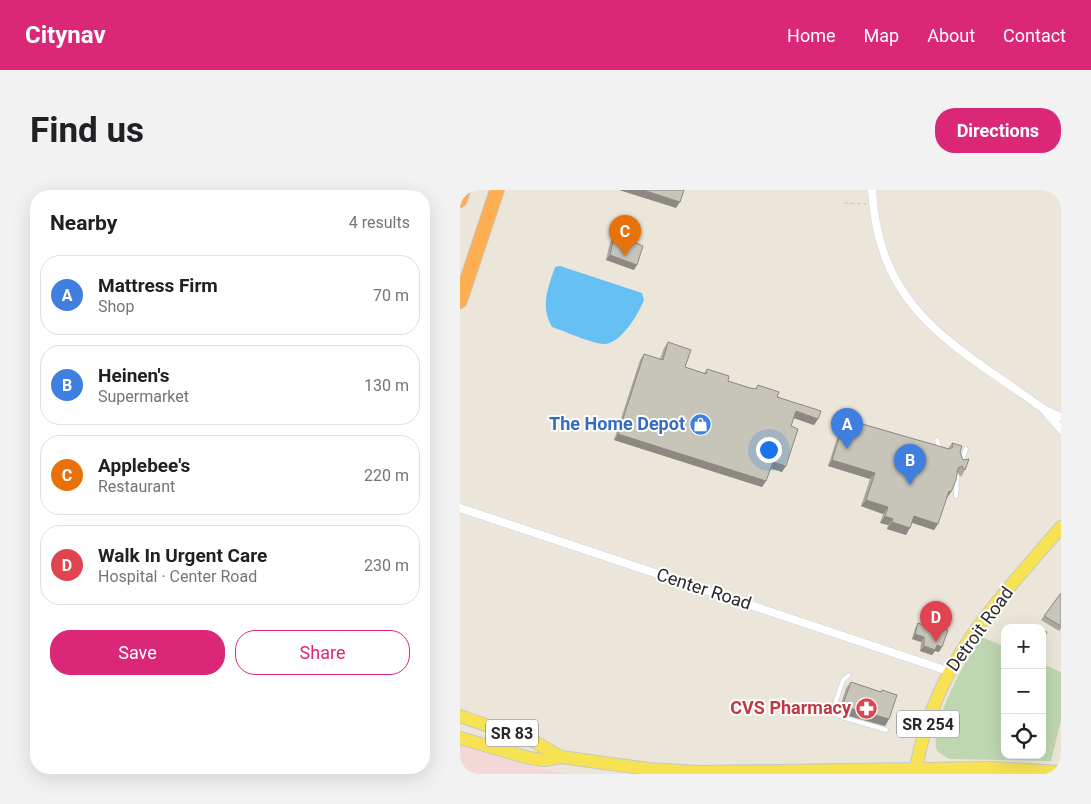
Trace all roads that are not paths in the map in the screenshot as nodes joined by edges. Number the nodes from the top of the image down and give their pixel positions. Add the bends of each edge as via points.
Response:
1 (463, 190) edge
2 (497, 190) edge
3 (872, 190) edge
4 (460, 200) edge
5 (460, 301) edge
6 (1045, 410) junction
7 (1061, 417) edge
8 (1061, 429) edge
9 (937, 440) dead end
10 (966, 450) dead end
11 (945, 452) edge
12 (957, 456) edge
13 (963, 458) junction
14 (961, 464) edge
15 (957, 476) edge
16 (956, 496) dead end
17 (460, 508) edge
18 (1061, 527) edge
19 (948, 671) junction
20 (849, 675) dead end
21 (460, 716) edge
22 (840, 716) dead end
23 (845, 718) dead end
24 (886, 730) dead end
25 (460, 738) edge
26 (561, 757) junction
27 (916, 771) edge
28 (1061, 772) edge

1 - 4 highway
2 - 5 highway
3 - 6 street via 883,254 914,309 943,336
6 - 7 street
6 - 8 street
9 - 11 lane via 939,448
10 - 13 lane
12 - 13 lane
13 - 14 lane
15 - 16 lane
17 - 19 street, Center Road
18 - 19 main road, Detroit Road / SR 254 via 981,622
19 - 27 main road, Detroit Road / SR 254 via 928,724
20 - 22 lane via 843,680 833,710
21 - 26 main road, SR 83 via 535,742
23 - 24 lane
25 - 26 main road, SR 83 via 529,758
26 - 27 main road, SR 83 via 648,770
27 - 28 main road, SR 83 via 993,768

